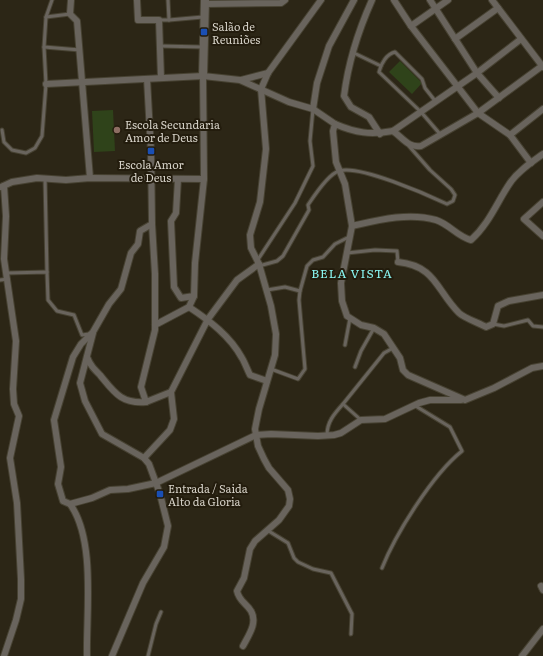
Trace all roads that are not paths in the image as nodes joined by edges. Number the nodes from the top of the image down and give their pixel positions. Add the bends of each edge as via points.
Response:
1 (52, 0) edge
2 (71, 0) edge
3 (137, 0) edge
4 (168, 0) edge
5 (285, 0) edge
6 (321, 0) edge
7 (354, 0) edge
8 (372, 0) edge
9 (394, 0) edge
10 (430, 0) edge
11 (448, 0) edge
12 (492, 0) edge
13 (205, 2) edge
14 (498, 8) junction
15 (435, 10) junction
16 (70, 14) junction
17 (46, 17) junction
18 (204, 17) junction
19 (159, 20) junction
20 (169, 20) junction
21 (411, 26) junction
22 (521, 38) junction
23 (456, 39) junction
24 (160, 46) junction
25 (204, 46) junction
26 (44, 47) junction
27 (80, 50) junction
28 (353, 52) junction
29 (381, 66) junction
30 (542, 67) edge
31 (268, 73) junction
32 (478, 73) junction
33 (203, 76) junction
34 (161, 78) junction
35 (147, 79) junction
36 (240, 80) junction
37 (82, 82) junction
38 (46, 84) junction
39 (457, 87) junction
40 (261, 89) junction
41 (499, 98) junction
42 (436, 102) junction
43 (313, 109) junction
44 (543, 109) edge
45 (422, 112) junction
46 (478, 113) junction
47 (334, 124) junction
48 (2, 130) dead end
49 (393, 131) junction
50 (380, 134) junction
51 (440, 134) junction
52 (510, 135) junction
53 (408, 145) junction
54 (543, 154) edge
55 (531, 163) junction
56 (339, 170) junction
57 (45, 178) junction
58 (90, 178) junction
59 (151, 178) junction
60 (178, 179) junction
61 (204, 179) junction
62 (2, 186) edge
63 (543, 202) edge
64 (152, 224) junction
65 (352, 226) junction
66 (543, 236) edge
67 (349, 237) junction
68 (152, 242) junction
69 (138, 244) junction
70 (2, 250) edge
71 (346, 253) junction
72 (398, 262) joint
73 (259, 264) junction
74 (47, 272) junction
75 (7, 276) junction
76 (0, 280) edge
77 (266, 290) junction
78 (300, 291) junction
79 (543, 295) edge
80 (194, 296) junction
81 (189, 307) junction
82 (350, 318) junction
83 (208, 319) junction
84 (493, 324) junction
85 (155, 325) junction
86 (543, 327) edge
87 (374, 328) junction
88 (93, 332) junction
89 (345, 345) dead end
90 (394, 348) junction
91 (87, 357) junction
92 (543, 366) edge
93 (355, 367) dead end
94 (270, 369) junction
95 (266, 381) junction
96 (171, 392) junction
97 (465, 400) junction
98 (146, 402) junction
99 (344, 404) junction
100 (414, 405) junction
101 (361, 420) junction
102 (327, 435) junction
103 (256, 436) junction
104 (144, 458) junction
105 (156, 483) junction
106 (70, 504) junction
107 (267, 530) junction
108 (382, 568) dead end
109 (161, 612) dead end
110 (543, 629) edge
111 (351, 634) dead end
112 (243, 646) dead end
113 (4, 656) edge
114 (87, 656) edge
115 (112, 656) edge
116 (148, 656) edge
117 (522, 656) edge

1 - 17 lane
2 - 16 street
3 - 19 street via 138,20
4 - 20 lane
5 - 13 street via 281,3
6 - 31 street
7 - 43 street via 329,46 317,83
8 - 28 street
9 - 21 street
10 - 15 street
11 - 15 street
12 - 14 street
13 - 18 street
14 - 22 street
14 - 23 street
15 - 21 street
15 - 23 street
16 - 17 lane
16 - 27 street via 77,21
17 - 26 lane
18 - 20 lane
18 - 25 street
19 - 20 lane
19 - 24 street
21 - 39 street
22 - 30 street
22 - 32 street
23 - 32 street
24 - 25 lane
24 - 34 street
25 - 33 street
26 - 27 lane
26 - 38 lane
27 - 37 street
28 - 29 lane
28 - 50 street via 346,75 344,96 351,107 369,118
29 - 42 lane via 390,53 395,52 422,79 425,88
29 - 45 lane via 379,72
30 - 41 street
31 - 36 street
31 - 40 street
32 - 39 street
32 - 41 street
33 - 34 street
33 - 36 street
33 - 61 street
34 - 35 street
35 - 37 street
35 - 59 street
36 - 40 street
37 - 38 street
37 - 58 street
38 - 48 lane via 42,136 35,148 26,153 12,150 4,142
39 - 42 street
39 - 46 street
40 - 43 street via 288,102
40 - 73 street via 266,149 260,202 250,235 251,248
41 - 46 street
42 - 45 street
43 - 47 street
43 - 73 lane via 310,141 313,166
44 - 52 street
45 - 49 street
45 - 51 lane
46 - 51 street
46 - 52 street
47 - 50 street via 353,132
47 - 56 street via 333,145
49 - 50 street
49 - 53 street
51 - 53 street via 421,146
52 - 55 street
53 - 56 lane via 430,170 451,188 455,195 453,201 447,204 396,182
54 - 55 street
55 - 65 street via 510,182 480,232 471,240 436,220 385,219
56 - 65 street via 346,184
56 - 73 lane via 308,205 308,210 283,256 277,261
57 - 58 street
57 - 62 street via 12,182
57 - 74 lane
58 - 59 street
59 - 60 street
59 - 64 street
60 - 61 street
60 - 80 street via 176,213 171,221 174,287 182,298
61 - 80 street
62 - 70 street via 6,216
63 - 66 street via 524,219
64 - 68 street
64 - 69 street via 140,231
65 - 67 street
67 - 71 street
67 - 78 lane via 335,244 323,256 307,266
68 - 69 street
68 - 85 street
69 - 88 street via 131,253 121,289
70 - 75 street
71 - 72 lane via 397,250
71 - 82 street via 341,292 347,316
72 - 84 street via 422,268 439,285 446,299 460,315 486,327
73 - 77 street
73 - 83 street via 237,280
74 - 75 lane
74 - 88 lane via 48,300 57,311 74,315 82,335
75 - 76 lane
75 - 113 street via 16,342 12,389 19,416 10,458 17,503 21,579 16,620
77 - 78 lane via 285,287
77 - 94 street via 276,334 275,355
78 - 94 lane via 305,369 298,379
79 - 84 street via 509,301 498,306
80 - 81 street
81 - 83 street
81 - 85 street
82 - 87 street via 361,325
82 - 89 lane
83 - 95 street via 234,346 243,358 250,375
83 - 96 street
84 - 86 lane via 504,326 528,320 533,326
85 - 98 street via 141,387
87 - 90 street via 384,334
87 - 93 lane
88 - 91 street
88 - 106 street via 80,344 73,357 54,420 61,467 58,490 63,501
90 - 97 street via 403,370 408,375
90 - 99 lane via 384,353
91 - 98 street via 90,366 120,398 134,403
91 - 104 street via 80,383 97,426 102,434
92 - 97 street via 532,368
94 - 95 street
95 - 103 street via 255,429
96 - 98 street
96 - 104 street via 174,419 170,430
97 - 100 street via 430,400
99 - 101 lane
99 - 102 lane via 327,426
100 - 101 street via 385,419
100 - 108 lane via 450,427 462,451 434,478 390,550
101 - 102 street via 341,433
102 - 103 street
103 - 105 street
103 - 107 street via 264,459 288,490 290,499 289,506 279,520
104 - 105 street
105 - 106 street via 110,490
105 - 115 street via 168,526 166,540 143,583
106 - 114 street via 77,514 83,534 88,571
107 - 111 lane via 288,543 298,562 331,573 352,614
107 - 112 street via 250,549 244,578 237,591 238,599 251,611 254,624
109 - 116 lane
110 - 117 street

